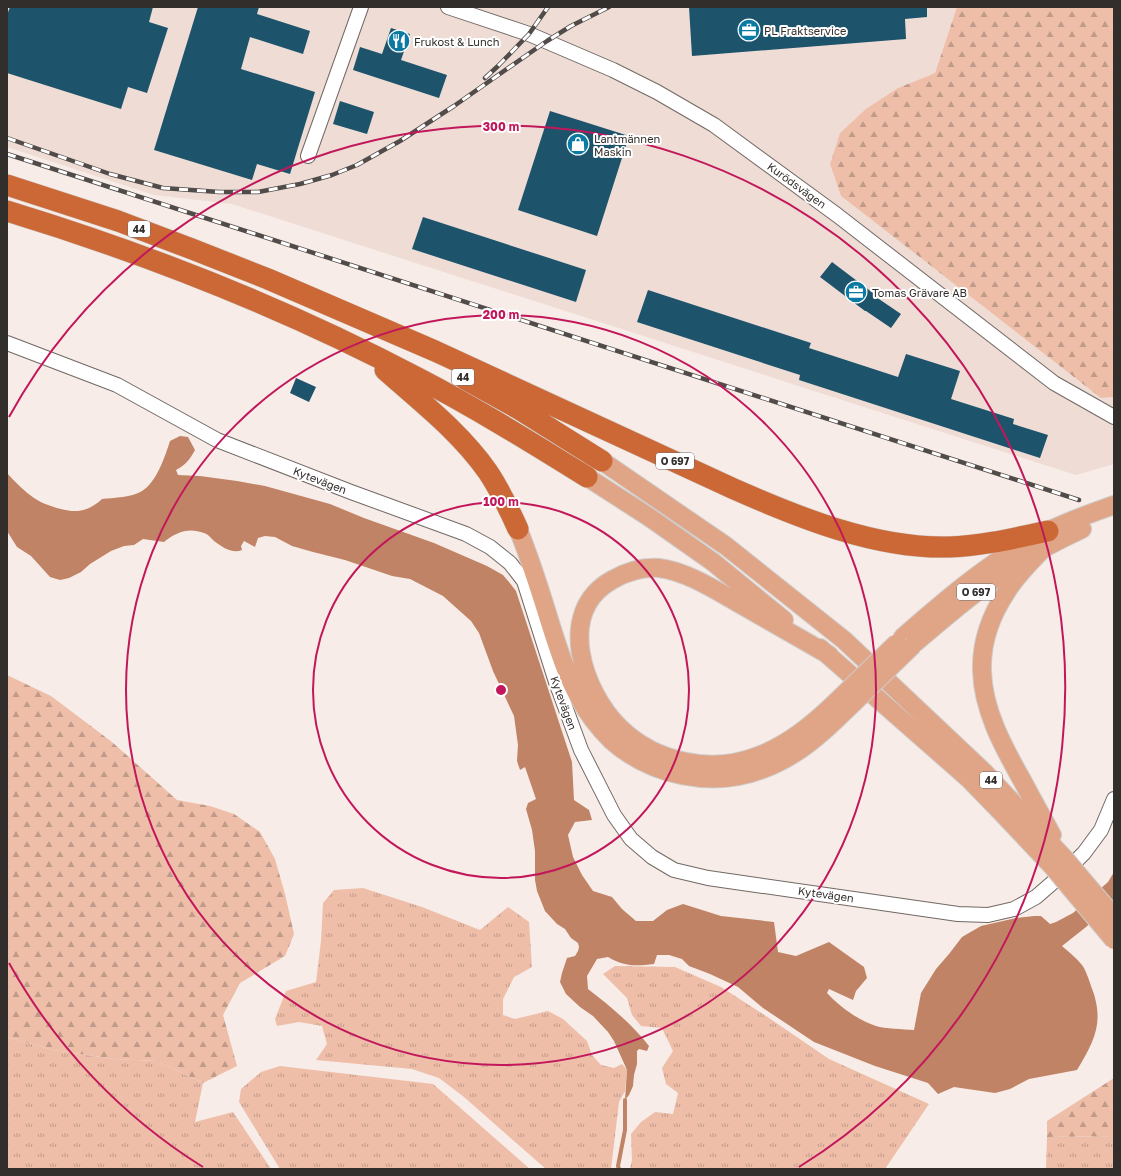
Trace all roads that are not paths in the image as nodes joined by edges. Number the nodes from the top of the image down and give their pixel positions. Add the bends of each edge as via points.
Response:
1 (361, 7) edge
2 (448, 7) edge
3 (308, 156) dead end
4 (7, 185) edge
5 (7, 211) edge
6 (319, 302) junction
7 (7, 344) edge
8 (362, 349) junction
9 (1114, 417) edge
10 (602, 460) joint
11 (587, 477) joint
12 (1114, 505) edge
13 (1114, 515) edge
14 (518, 529) joint
15 (1046, 539) junction
16 (829, 655) junction
17 (841, 706) junction
18 (1114, 799) edge
19 (1059, 863) junction
20 (1114, 917) edge
21 (1114, 940) edge

1 - 3 street
2 - 9 street, Kurödsvägen via 529,34 606,67 657,92 714,125 837,215 1054,383
4 - 6 highway, 44 via 192,249
5 - 8 highway, 44 via 109,244 237,292
6 - 10 highway, 44 via 519,408
6 - 15 highway, O 697 via 434,351 778,508 822,524 862,536 925,546 971,545 1016,538
7 - 18 street, Kytevägen via 116,385 217,440 466,534 490,547 510,563 524,581 581,750 614,816 631,840 674,870 708,878 958,914 988,914 1014,909 1036,897 1066,870 1084,853 1102,830
8 - 11 highway, 44 via 501,424
8 - 14 highway, O 697 via 473,452 498,488
10 - 19 main road, 44 via 726,546 844,640 984,772
11 - 16 main road, 44 via 712,562
12 - 15 main road, O 697 via 1082,516
13 - 15 main road, O 697
14 - 17 main road, O 697 via 564,665 580,699 611,740 639,760 671,773 689,777 726,778 763,770 781,762 815,739
15 - 17 main road, O 697, bridge via 950,613 908,641
15 - 19 main road via 1007,590 990,622 985,637 982,671 988,708
16 - 17 main road via 706,585 660,568 641,569 623,574 607,583 593,595 580,624 579,640 584,670 590,686 609,716 637,741 668,757 707,765 742,761 776,748 795,737 823,714
16 - 19 main road, 44
19 - 20 main road, 44, bridge
19 - 21 main road, 44, bridge

